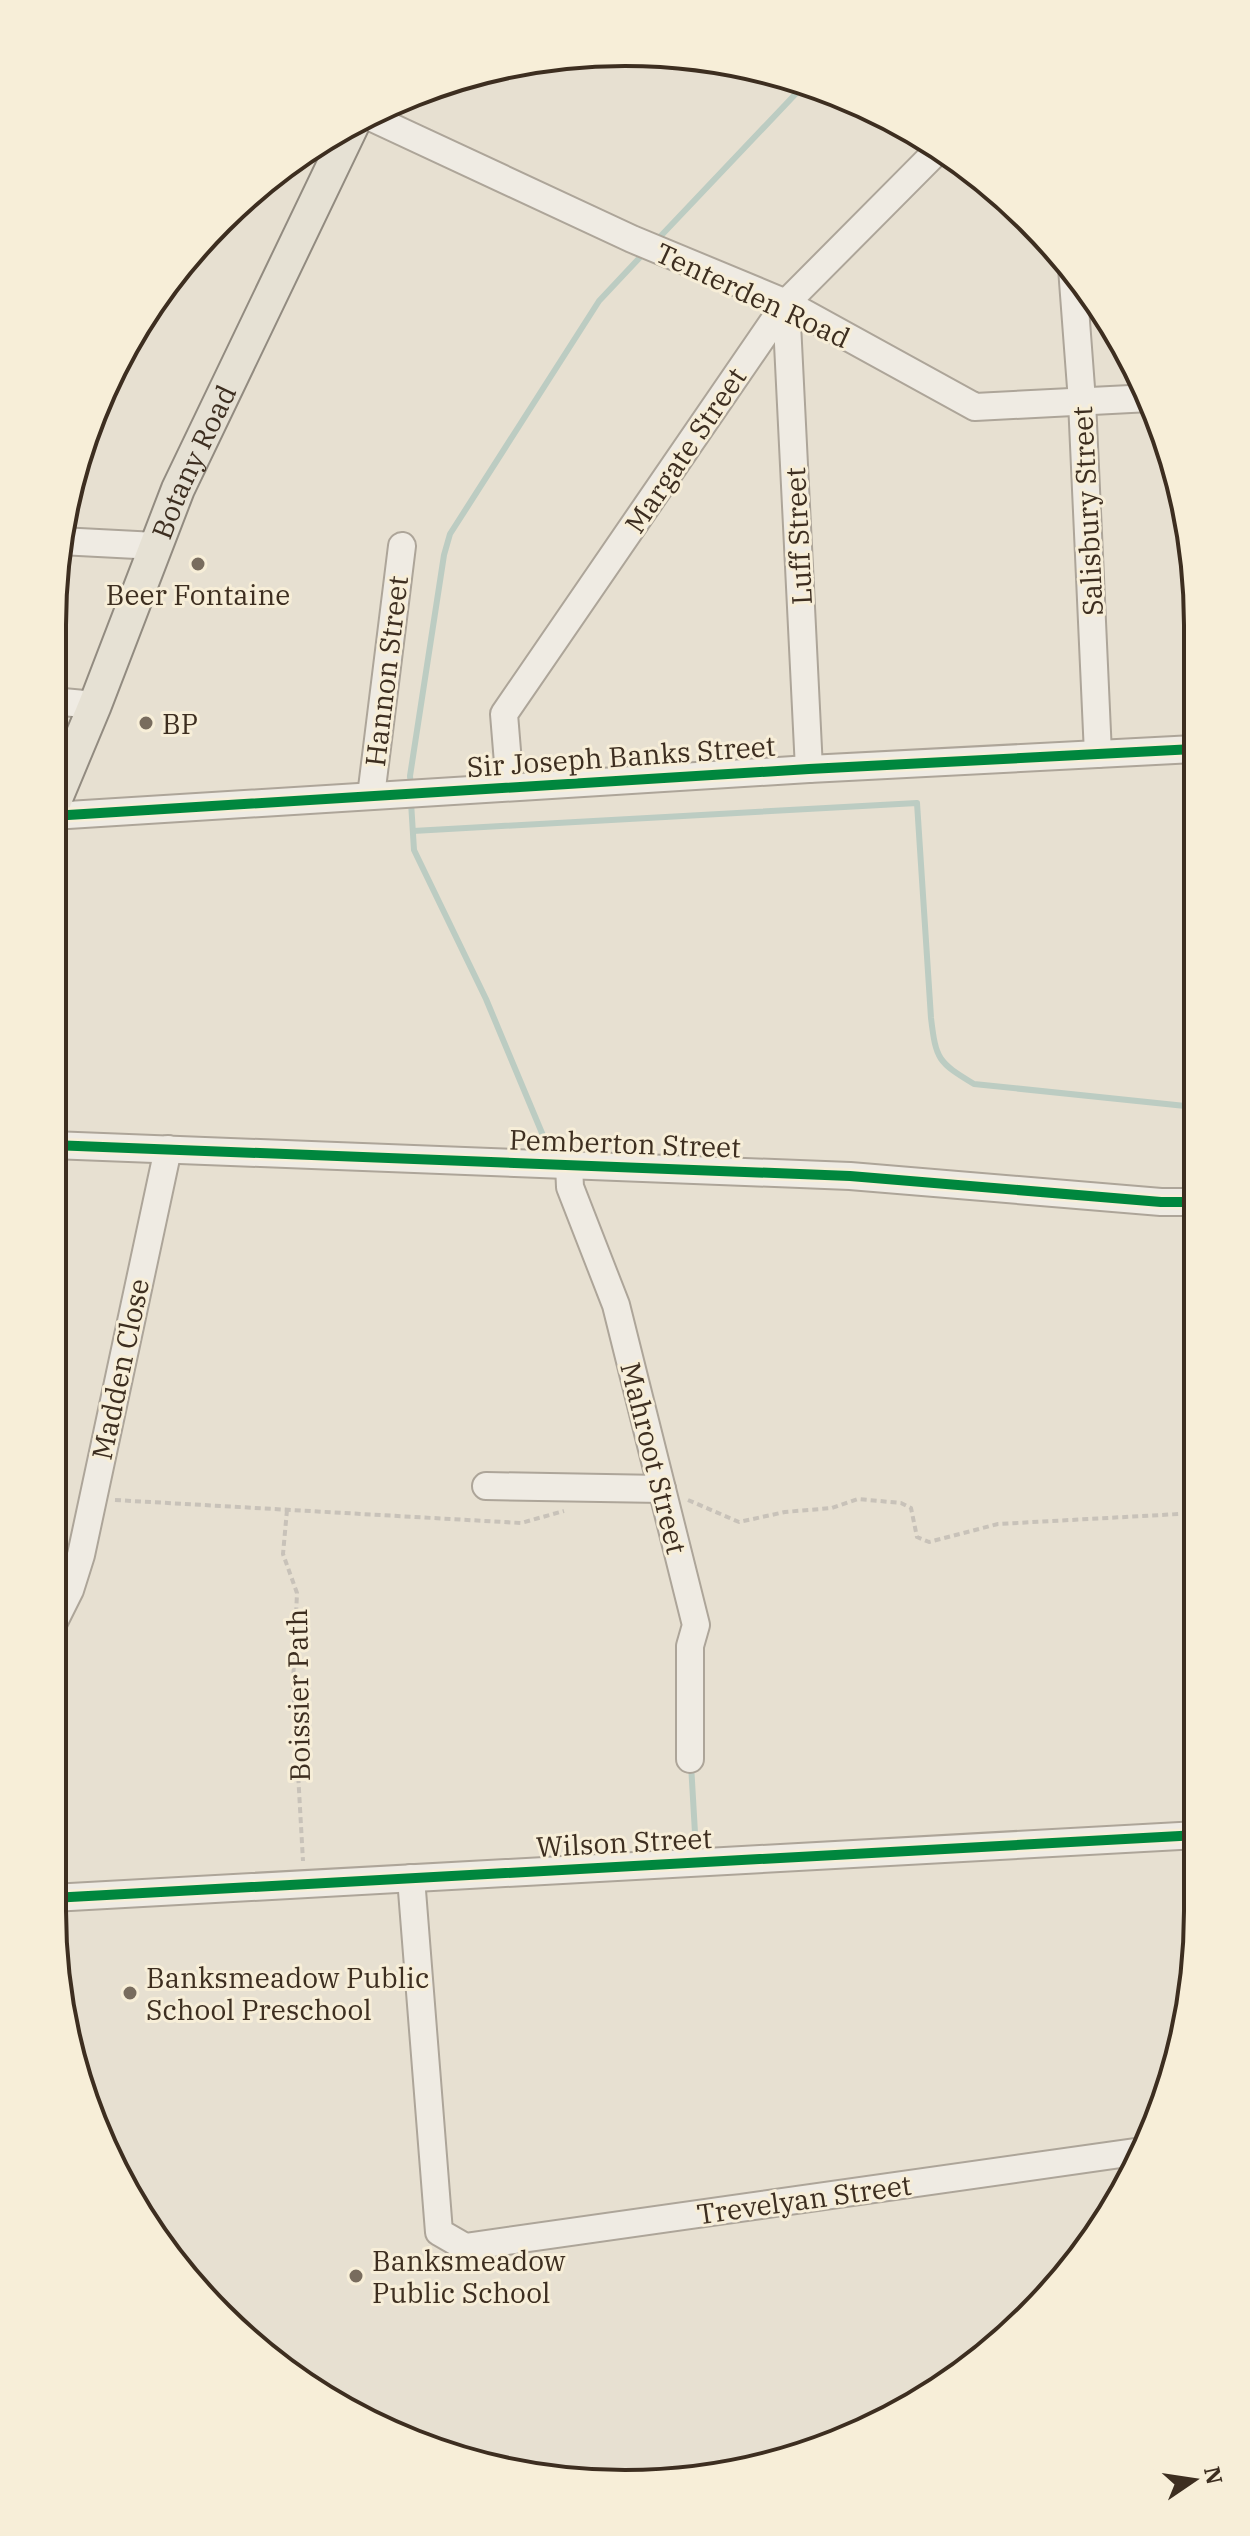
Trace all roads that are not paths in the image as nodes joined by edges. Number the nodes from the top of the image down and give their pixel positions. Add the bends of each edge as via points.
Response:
1 (382, 122) edge
2 (344, 142) edge
3 (931, 157) edge
4 (1074, 293) edge
5 (786, 303) junction
6 (1135, 399) edge
7 (1082, 401) junction
8 (73, 542) edge
9 (156, 546) junction
10 (402, 546) dead end
11 (66, 702) edge
12 (95, 705) junction
13 (1184, 750) edge
14 (1098, 754) junction
15 (809, 769) junction
16 (66, 774) edge
17 (510, 787) junction
18 (371, 796) junction
19 (66, 815) edge
20 (66, 1145) edge
21 (168, 1149) junction
22 (569, 1165) junction
23 (1184, 1202) edge
24 (486, 1486) dead end
25 (662, 1489) junction
26 (66, 1598) edge
27 (690, 1759) dead end
28 (1184, 1836) edge
29 (411, 1878) junction
30 (66, 1901) edge
31 (1128, 2153) edge

1 - 5 street, Tenterden Road via 632,239
2 - 9 main road, Botany Road via 204,432
3 - 5 street, Margate Street
4 - 7 street, Salisbury Street
5 - 7 street, Tenterden Road via 975,407
5 - 15 street, Luff Street
5 - 17 street, Margate Street via 504,714
6 - 7 street, Tenterden Road
7 - 14 street, Salisbury Street
8 - 9 street
9 - 12 main road, Botany Road
10 - 18 street, Hannon Street
11 - 12 street
12 - 16 main road, Botany Road
13 - 14 street, Sir Joseph Banks Street
14 - 15 street, Sir Joseph Banks Street
15 - 17 street, Sir Joseph Banks Street
17 - 18 street, Sir Joseph Banks Street
18 - 19 street, Sir Joseph Banks Street
20 - 21 street, Pemberton Street
21 - 22 street, Pemberton Street
21 - 26 street, Madden Close via 81,1555
22 - 23 street, Pemberton Street via 850,1176
22 - 25 street, Mahroot Street via 570,1187 616,1305
24 - 25 street
25 - 27 street, Mahroot Street via 696,1625 690,1646
28 - 29 street, Wilson Street
29 - 30 street, Wilson Street
29 - 31 street, Trevelyan Street via 439,2232 465,2247

